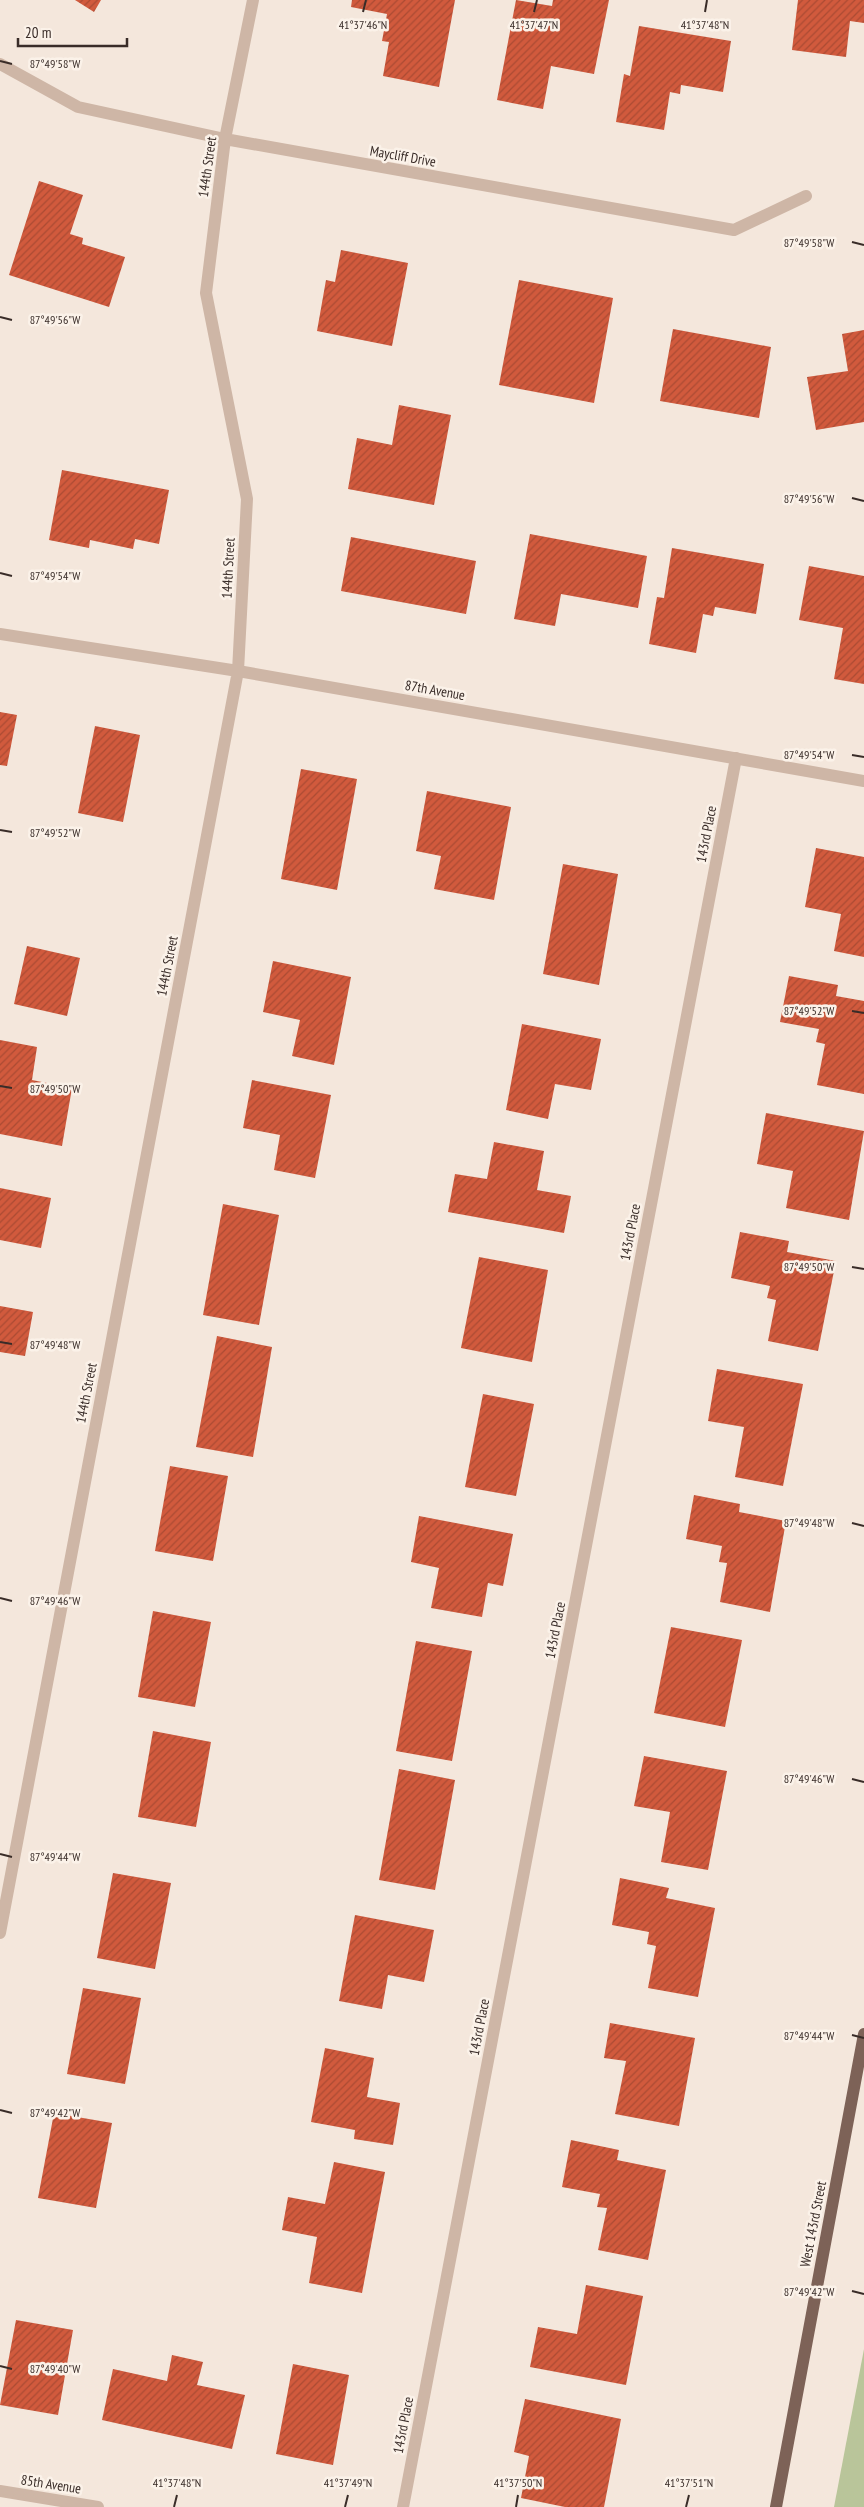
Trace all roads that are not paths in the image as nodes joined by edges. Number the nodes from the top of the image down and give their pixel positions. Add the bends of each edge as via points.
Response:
1 (253, 0) edge
2 (0, 64) edge
3 (225, 140) junction
4 (806, 196) dead end
5 (0, 634) edge
6 (238, 671) junction
7 (736, 758) junction
8 (864, 781) edge
9 (0, 1933) edge
10 (864, 2034) edge
11 (0, 2491) edge
12 (98, 2507) edge
13 (402, 2507) edge
14 (776, 2507) edge

1 - 3 street, 144th Street
2 - 3 street, Maycliff Drive via 78,107
3 - 4 street, Maycliff Drive via 734,230
3 - 6 street, 144th Street via 206,293 247,499
5 - 6 street, 87th Avenue
6 - 7 street, 87th Avenue
6 - 9 street, 144th Street
7 - 8 street, 87th Avenue
7 - 13 street, 143rd Place
10 - 14 main road, West 143rd Street
11 - 12 street, 85th Avenue

